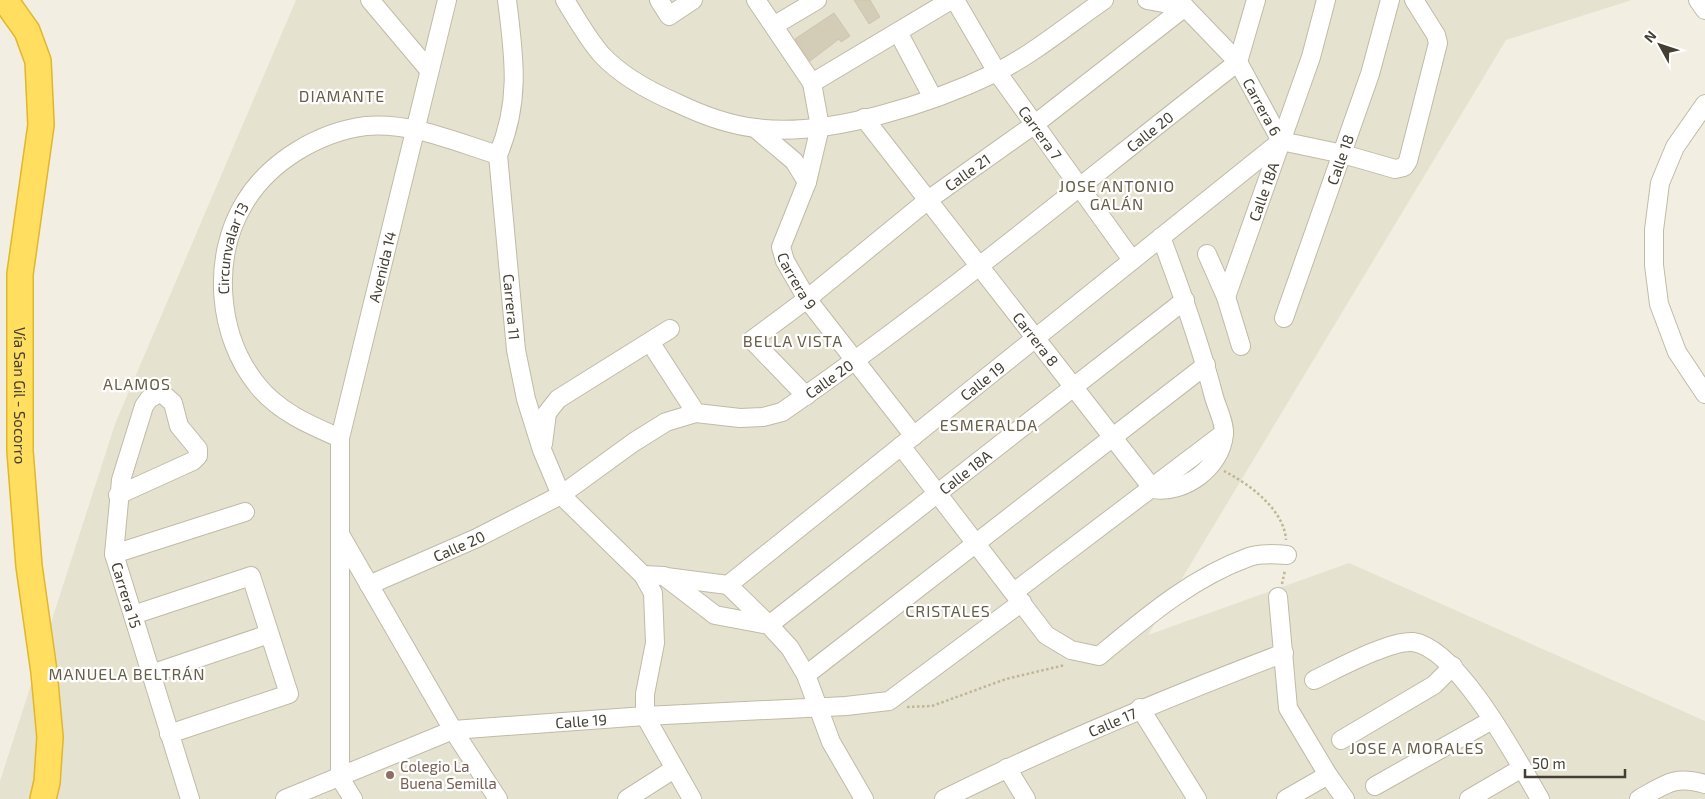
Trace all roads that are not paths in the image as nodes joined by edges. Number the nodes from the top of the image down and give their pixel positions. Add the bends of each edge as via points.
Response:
1 (5, 0) edge
2 (370, 0) edge
3 (447, 0) edge
4 (508, 0) edge
5 (566, 0) edge
6 (659, 0) edge
7 (694, 0) edge
8 (756, 0) edge
9 (816, 0) edge
10 (951, 0) edge
11 (956, 0) edge
12 (1104, 0) edge
13 (1147, 0) edge
14 (1256, 0) edge
15 (1326, 0) edge
16 (1390, 0) edge
17 (1414, 0) edge
18 (1698, 0) edge
19 (1186, 7) junction
20 (1705, 10) edge
21 (775, 26) junction
22 (898, 32) junction
23 (1238, 62) junction
24 (429, 70) junction
25 (997, 72) junction
26 (812, 83) junction
27 (934, 98) junction
28 (1705, 104) edge
29 (864, 118) junction
30 (1035, 124) junction
31 (820, 127) junction
32 (755, 128) junction
33 (415, 129) junction
34 (1281, 141) junction
35 (1343, 154) junction
36 (498, 155) junction
37 (807, 182) junction
38 (1079, 186) junction
39 (928, 200) junction
40 (1161, 237) junction
41 (1207, 254) dead end
42 (1132, 260) junction
43 (980, 267) junction
44 (1226, 297) junction
45 (807, 299) junction
46 (1185, 300) junction
47 (1284, 318) dead end
48 (670, 329) dead end
49 (1036, 338) junction
50 (650, 342) junction
51 (1241, 346) dead end
52 (854, 360) junction
53 (1206, 365) junction
54 (1074, 387) junction
55 (1704, 391) edge
56 (806, 396) junction
57 (696, 413) junction
58 (1224, 433) junction
59 (1113, 437) junction
60 (340, 438) junction
61 (907, 441) junction
62 (542, 450) junction
63 (1153, 488) junction
64 (937, 494) junction
65 (118, 495) junction
66 (561, 495) junction
67 (245, 512) dead end
68 (340, 535) junction
69 (976, 543) junction
70 (114, 554) junction
71 (1287, 555) road end
72 (643, 575) junction
73 (664, 576) junction
74 (369, 585) junction
75 (728, 585) junction
76 (1278, 596) road end
77 (1018, 597) junction
78 (133, 614) junction
79 (769, 625) junction
80 (269, 634) junction
81 (1284, 653) junction
82 (1453, 666) junction
83 (152, 674) junction
84 (806, 675) junction
85 (1314, 680) dead end
86 (819, 707) junction
87 (1140, 708) junction
88 (645, 716) junction
89 (1492, 720) junction
90 (453, 730) junction
91 (169, 734) junction
92 (1341, 740) dead end
93 (1007, 768) junction
94 (1522, 768) junction
95 (674, 769) junction
96 (1328, 775) junction
97 (340, 778) junction
98 (1705, 784) edge
99 (1375, 786) dead end
100 (43, 799) edge
101 (190, 799) edge
102 (285, 799) edge
103 (352, 799) edge
104 (498, 799) edge
105 (627, 799) edge
106 (692, 799) edge
107 (864, 799) edge
108 (944, 799) edge
109 (1026, 799) edge
110 (1197, 799) edge
111 (1286, 799) edge
112 (1345, 799) edge
113 (1469, 799) edge
114 (1540, 799) edge
115 (1639, 799) edge

1 - 100 highway, Vía San Gil - Socorro via 27,30 38,61 41,125 20,274 20,451 29,566 50,737
2 - 24 street
3 - 24 street, Avenida 14
4 - 36 street, Carrera 11 via 514,99 508,131
5 - 32 street via 600,53 636,82 708,117
6 - 7 street via 669,16
8 - 21 street
9 - 21 street
10 - 22 street
11 - 25 street, Carrera 7
12 - 25 street
13 - 19 street
14 - 23 street
15 - 34 street, Calle 18A via 1311,57
16 - 35 street, Calle 18
17 - 35 street, Carrera 6 via 1436,35 1438,44 1408,161 1404,167 1395,169
18 - 20 street
19 - 23 street, Carrera 6
19 - 30 street, Calle 21
21 - 26 street
22 - 26 street
22 - 27 street
23 - 34 street, Carrera 6
23 - 38 street, Calle 20
24 - 33 street, Avenida 14
25 - 27 street
25 - 30 street, Carrera 7
26 - 31 street
27 - 29 street
28 - 55 street via 1675,147 1660,183 1654,230 1659,304 1677,352
29 - 31 street
29 - 39 street, Carrera 8
30 - 38 street, Carrera 7
30 - 39 street, Calle 21
31 - 32 street via 800,130
31 - 37 street, Carrera 9
32 - 37 street via 794,161
33 - 36 street, Circunvalar 13
33 - 60 street, Avenida 14
33 - 60 street, Circunvalar 13 via 366,126 319,138 277,164 245,202 226,247 222,296 238,353 258,386 295,419
34 - 35 street, Carrera 6
34 - 40 street, Calle 19
34 - 44 street, Calle 18A
35 - 47 street, Calle 18
36 - 62 street, Carrera 11 via 516,350 526,399
37 - 45 street, Carrera 9 via 781,246 785,261
38 - 42 street, Carrera 7
38 - 43 street, Calle 20
39 - 43 street, Carrera 8
39 - 45 street, Calle 21
40 - 42 street, Calle 19
40 - 46 street
41 - 44 street
42 - 49 street, Calle 19
43 - 49 street, Carrera 8
43 - 52 street, Calle 20
44 - 51 street
45 - 52 street, Carrera 9
45 - 56 street, Calle 21 via 752,340
46 - 53 street
46 - 54 street, Calle 18A
48 - 50 street
49 - 54 street, Carrera 8
49 - 61 street, Calle 19
50 - 57 street
50 - 62 street via 558,398 547,413
52 - 56 street, Calle 20
52 - 61 street, Carrera 9
53 - 58 street
53 - 59 street
54 - 59 street, Carrera 8
54 - 64 street, Calle 18A
56 - 57 street, Calle 20 via 782,412 763,417
57 - 66 street, Calle 20 via 666,422
58 - 63 street
58 - 63 street via 1211,464 1194,480 1176,489
59 - 63 street, Carrera 8
59 - 69 street
60 - 68 street, Avenida 14
61 - 64 street, Carrera 9
61 - 75 street, Calle 19
62 - 66 street, Carrera 11
63 - 77 street
64 - 69 street, Carrera 9
64 - 79 street, Calle 18A
65 - 65 street, Carrera 15 via 144,406 157,394 164,395 173,402 179,426 198,449 198,456
65 - 70 street, Carrera 15
66 - 72 street, Carrera 11
66 - 74 street, Calle 20 via 477,538
67 - 70 street
68 - 74 street
68 - 97 street, Avenida 14
69 - 77 street, Carrera 9
69 - 84 street
70 - 78 street, Carrera 15
71 - 77 street, Carrera 9 via 1250,556 1170,597 1099,656 1071,650 1046,635
72 - 73 street
72 - 88 street via 653,593 655,643 645,694
73 - 75 street
73 - 79 street via 715,616
74 - 90 street
75 - 79 street
76 - 81 street
77 - 86 street, Calle 19 via 889,701
78 - 80 street via 251,576
78 - 83 street, Carrera 15
79 - 84 street via 790,648
80 - 83 street
80 - 91 street via 289,694
81 - 87 street, Calle 17
81 - 96 street via 1288,708
82 - 85 street via 1434,651 1413,642 1387,647
82 - 89 street
82 - 92 street via 1434,685
83 - 91 street, Carrera 15
84 - 86 street
86 - 88 street, Calle 19
86 - 107 street via 831,742
87 - 93 street, Calle 17
87 - 110 street
88 - 90 street, Calle 19
88 - 95 street
89 - 94 street
89 - 99 street
90 - 97 street, Calle 19
90 - 104 street
91 - 101 street, Carrera 15
93 - 108 street, Calle 17
93 - 109 street
94 - 113 street
94 - 114 street
95 - 105 street
95 - 106 street
96 - 111 street
96 - 112 street
97 - 102 street, Calle 19
97 - 103 street
98 - 115 street via 1686,779 1668,783

